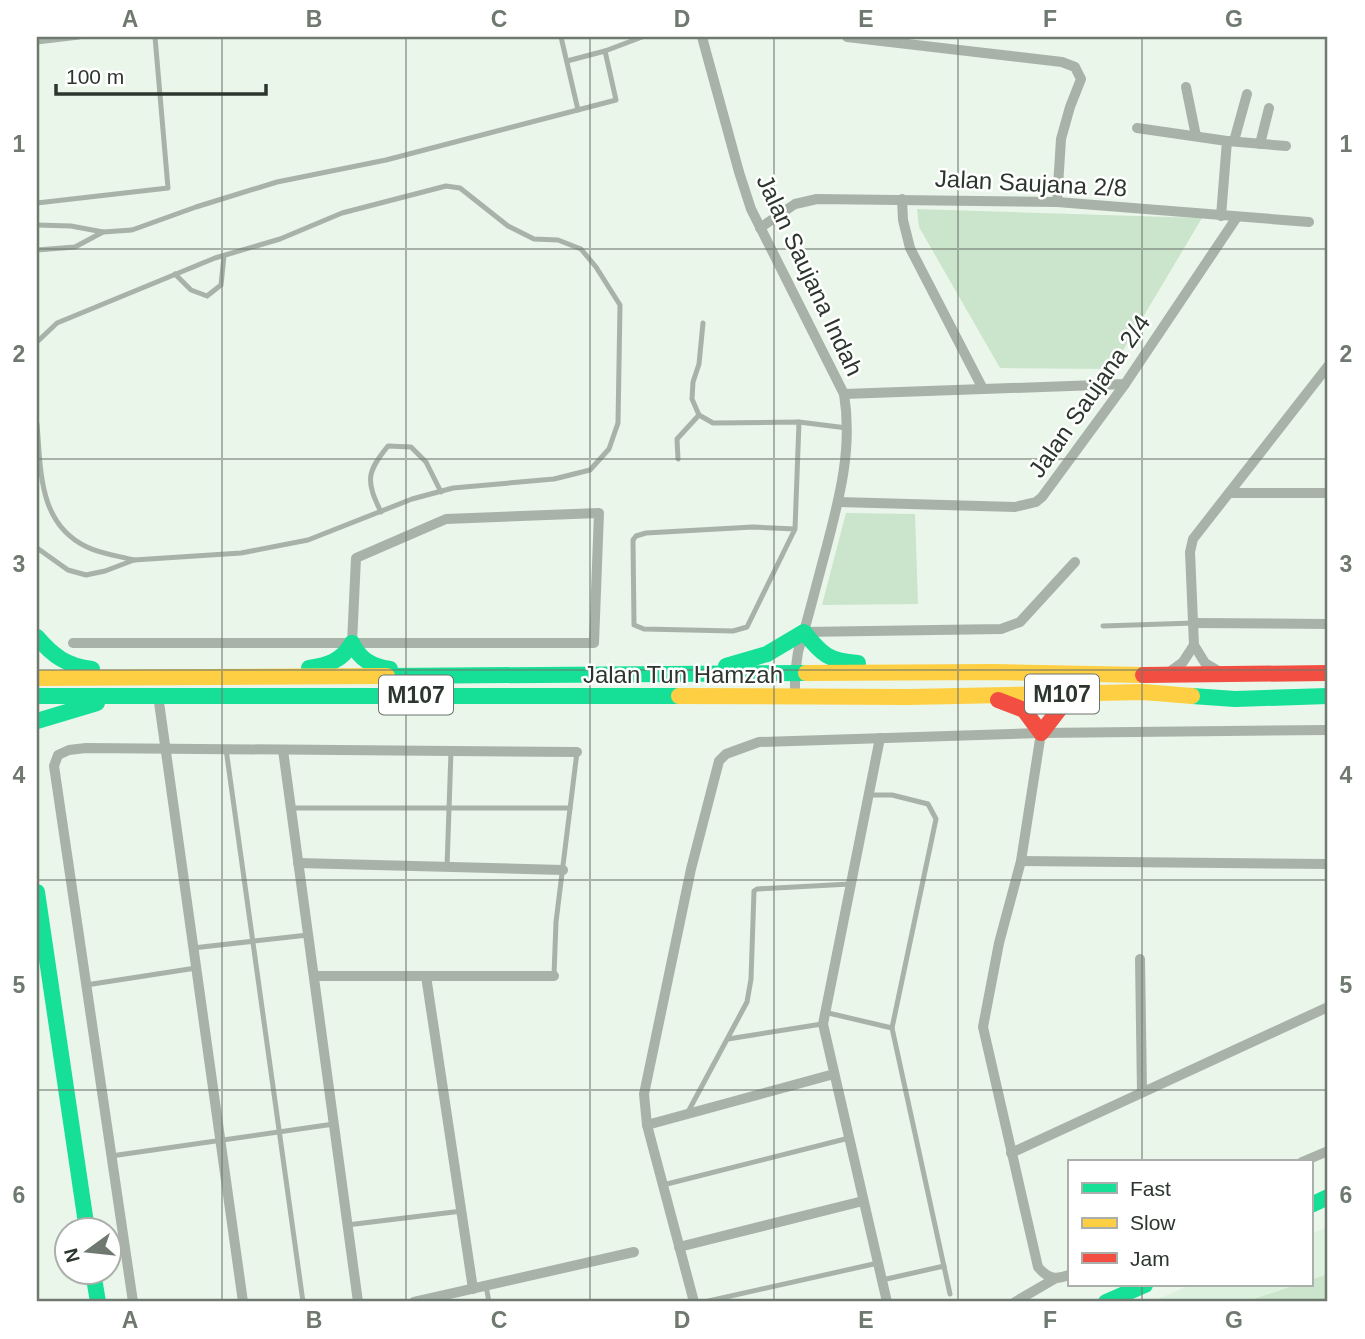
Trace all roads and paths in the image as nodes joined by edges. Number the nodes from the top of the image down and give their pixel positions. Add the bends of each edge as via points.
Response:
1 (79, 37) edge
2 (155, 37) edge
3 (561, 37) edge
4 (642, 37) edge
5 (702, 37) edge
6 (848, 37) edge
7 (37, 42) edge
8 (605, 51) junction
9 (567, 61) junction
10 (1186, 87) dead end
11 (1247, 94) dead end
12 (1269, 108) dead end
13 (578, 110) junction
14 (1137, 128) dead end
15 (1196, 136) junction
16 (1231, 141) junction
17 (1260, 144) junction
18 (1286, 146) dead end
19 (902, 199) junction
20 (1057, 202) junction
21 (37, 203) edge
22 (1221, 216) junction
23 (1237, 217) junction
24 (1308, 222) dead end
25 (37, 225) edge
26 (760, 228) junction
27 (103, 232) junction
28 (37, 250) edge
29 (224, 256) junction
30 (175, 274) junction
31 (702, 323) dead end
32 (37, 342) edge
33 (1328, 366) edge
34 (1125, 384) junction
35 (983, 389) junction
36 (844, 394) junction
37 (699, 415) junction
38 (799, 422) junction
39 (37, 424) edge
40 (847, 428) junction
41 (678, 459) dead end
42 (441, 492) junction
43 (1230, 493) junction
44 (1328, 493) edge
45 (839, 502) junction
46 (380, 512) junction
47 (795, 529) junction
48 (37, 548) edge
49 (134, 560) junction
50 (1075, 562) dead end
51 (1194, 623) junction
52 (1328, 624) edge
53 (1103, 626) dead end
54 (804, 632) junction
55 (37, 637) edge
56 (73, 643) dead end
57 (352, 643) junction
58 (1194, 645) junction
59 (969, 672) junction
60 (1328, 673) edge
61 (624, 674) junction
62 (795, 674) junction
63 (1224, 674) junction
64 (449, 675) junction
65 (1164, 675) junction
66 (261, 677) junction
67 (37, 678) edge
68 (180, 678) junction
69 (138, 695) junction
70 (158, 695) junction
71 (37, 696) edge
72 (1328, 696) edge
73 (795, 697) junction
74 (909, 697) junction
75 (1235, 699) junction
76 (37, 721) edge
77 (1328, 730) edge
78 (1041, 733) junction
79 (880, 738) junction
80 (165, 748) junction
81 (226, 749) junction
82 (283, 750) junction
83 (451, 751) junction
84 (577, 752) joint
85 (869, 794) junction
86 (291, 808) junction
87 (449, 808) junction
88 (570, 808) junction
89 (1021, 861) junction
90 (298, 863) junction
91 (1328, 864) edge
92 (447, 867) junction
93 (563, 870) junction
94 (850, 884) junction
95 (37, 892) edge
96 (308, 935) junction
97 (254, 941) junction
98 (194, 948) junction
99 (1140, 959) dead end
100 (196, 968) junction
101 (313, 976) junction
102 (426, 976) junction
103 (554, 976) joint
104 (86, 985) junction
105 (1328, 1007) edge
106 (823, 1018) junction
107 (892, 1028) junction
108 (728, 1039) junction
109 (834, 1074) junction
110 (1142, 1092) junction
111 (686, 1115) junction
112 (334, 1124) junction
113 (647, 1125) junction
114 (279, 1132) junction
115 (849, 1138) junction
116 (220, 1140) junction
117 (1328, 1151) edge
118 (1011, 1153) junction
119 (111, 1156) junction
120 (1307, 1160) edge
121 (663, 1185) junction
122 (1328, 1196) edge
123 (863, 1201) junction
124 (1312, 1204) edge
125 (462, 1211) junction
126 (85, 1216) edge
127 (347, 1225) junction
128 (679, 1247) junction
129 (634, 1252) dead end
130 (878, 1263) junction
131 (944, 1266) junction
132 (1068, 1275) edge
133 (1056, 1278) junction
134 (882, 1280) junction
135 (486, 1286) junction
136 (1142, 1286) edge
137 (473, 1289) junction
138 (950, 1294) dead end
139 (133, 1302) edge
140 (243, 1302) edge
141 (303, 1302) edge
142 (358, 1302) edge
143 (414, 1302) edge
144 (489, 1302) edge
145 (694, 1302) edge
146 (704, 1302) edge
147 (887, 1302) edge
148 (1016, 1302) edge
149 (1106, 1302) edge

1 - 7 lane
2 - 21 lane via 168,188
3 - 9 lane
4 - 8 lane
5 - 26 street, Jalan Saujana Indah via 744,190
6 - 20 street via 1075,67 1081,79 1061,139
8 - 9 lane
8 - 13 lane via 616,100
9 - 13 lane
10 - 15 street
11 - 16 street
12 - 17 street
13 - 27 lane via 386,160 277,182 132,230
14 - 15 street
15 - 16 street
16 - 17 street
16 - 22 street
17 - 18 street
19 - 20 street, Jalan Saujana 2/8
19 - 26 street, Jalan Saujana 2/8 via 806,200
19 - 35 street via 910,248
20 - 22 street, Jalan Saujana 2/8
22 - 23 street, Jalan Saujana 2/8
23 - 24 street, Jalan Saujana 2/8
23 - 34 street, Jalan Saujana 2/4
25 - 27 lane
26 - 36 street, Jalan Saujana Indah
27 - 28 lane via 75,247
29 - 30 lane
29 - 30 lane via 220,285 207,296 191,290
29 - 42 lane via 342,213 446,186 460,188 508,226 534,239 558,240 581,249 620,305 618,424 609,449 590,471
30 - 32 lane via 57,323
31 - 37 lane via 692,399
33 - 43 street
34 - 35 street
34 - 45 street, Jalan Saujana 2/4 via 1035,502 1015,507
35 - 36 street
36 - 40 street, Jalan Saujana Indah
37 - 38 lane via 713,423
37 - 41 lane via 677,439
38 - 40 lane
38 - 47 lane
39 - 49 lane via 43,496 53,518 88,548
40 - 45 street, Jalan Saujana Indah
42 - 46 lane
42 - 46 lane via 426,462 411,447 388,446 372,465 371,491
43 - 44 street
43 - 51 street via 1193,539
45 - 54 street, Jalan Saujana Indah
46 - 49 lane via 308,540 242,553
47 - 47 lane via 742,630 644,629 634,625 636,536 752,527
48 - 49 lane via 68,570 86,575
50 - 54 street via 1020,622 1010,627
51 - 52 street
51 - 53 lane
51 - 58 street
54 - 59 main road via 827,659 836,662
54 - 61 main road via 783,648 744,663
54 - 62 street, Jalan Saujana Indah
55 - 68 main road via 61,662 76,667
56 - 57 street
57 - 57 street via 594,643 599,513 446,519 356,558
57 - 64 main road via 365,662 379,668
57 - 66 main road via 332,665
58 - 63 street via 1205,663
58 - 65 street via 1183,662
59 - 62 main road, Jalan Tun Hamzah / M107
59 - 65 main road, Jalan Tun Hamzah / M107
60 - 63 main road, Jalan Tun Hamzah / M107
61 - 62 main road, Jalan Tun Hamzah / M107
61 - 64 main road, Jalan Tun Hamzah / M107
62 - 73 street, Jalan Saujana Indah
63 - 65 main road, Jalan Tun Hamzah / M107
64 - 66 main road, Jalan Tun Hamzah / M107
66 - 68 main road, Jalan Tun Hamzah / M107
67 - 68 main road, Jalan Tun Hamzah / M107
69 - 70 main road, Jalan Tun Hamzah / M107
69 - 71 main road, Jalan Tun Hamzah / M107
69 - 76 main road
70 - 73 main road, Jalan Tun Hamzah / M107
70 - 80 street
72 - 75 main road, Jalan Tun Hamzah / M107
73 - 74 main road, Jalan Tun Hamzah / M107
74 - 75 main road, Jalan Tun Hamzah / M107 via 1143,692
74 - 78 main road via 1000,700 1022,707
75 - 78 main road via 1063,703
77 - 78 street
78 - 79 street
78 - 89 street
79 - 85 street
79 - 113 street via 759,742 719,761 691,869 644,1094
80 - 81 street
80 - 98 street
80 - 104 street via 69,750 58,755 54,766
81 - 82 street
81 - 97 lane
82 - 83 street
82 - 86 street
83 - 84 street
83 - 87 lane
84 - 88 lane
85 - 94 street
85 - 107 lane via 928,804 936,819
86 - 87 lane
86 - 90 street
87 - 88 lane
87 - 92 lane
88 - 93 lane
89 - 91 street
89 - 118 street via 983,1027
90 - 92 street
90 - 96 street
92 - 93 street
93 - 103 lane
94 - 106 street
94 - 108 lane via 754,891 750,991
95 - 126 main road
96 - 97 lane
96 - 101 street
97 - 98 lane
97 - 114 lane
98 - 100 street
99 - 110 street
100 - 104 lane
100 - 116 street
101 - 102 street
101 - 112 street
102 - 103 street
102 - 125 street
104 - 119 street
105 - 110 street
106 - 107 lane
106 - 108 lane
106 - 109 street
107 - 131 lane
108 - 111 lane
109 - 111 street
109 - 115 street
110 - 118 street
111 - 113 street
112 - 114 lane
112 - 127 street
113 - 121 street
114 - 116 lane
114 - 141 lane
115 - 121 lane
115 - 123 street
116 - 119 lane
116 - 140 street
117 - 120 street
118 - 133 street via 1038,1268 1045,1276
119 - 139 street
121 - 128 street
122 - 124 main road
123 - 128 street
123 - 130 street
125 - 127 lane
125 - 137 street
127 - 142 street
128 - 145 street
129 - 135 street
130 - 134 street
130 - 146 lane
131 - 134 lane
131 - 138 lane
132 - 133 street
133 - 148 street
134 - 147 street
135 - 137 street
135 - 144 lane
136 - 149 main road
137 - 143 street

